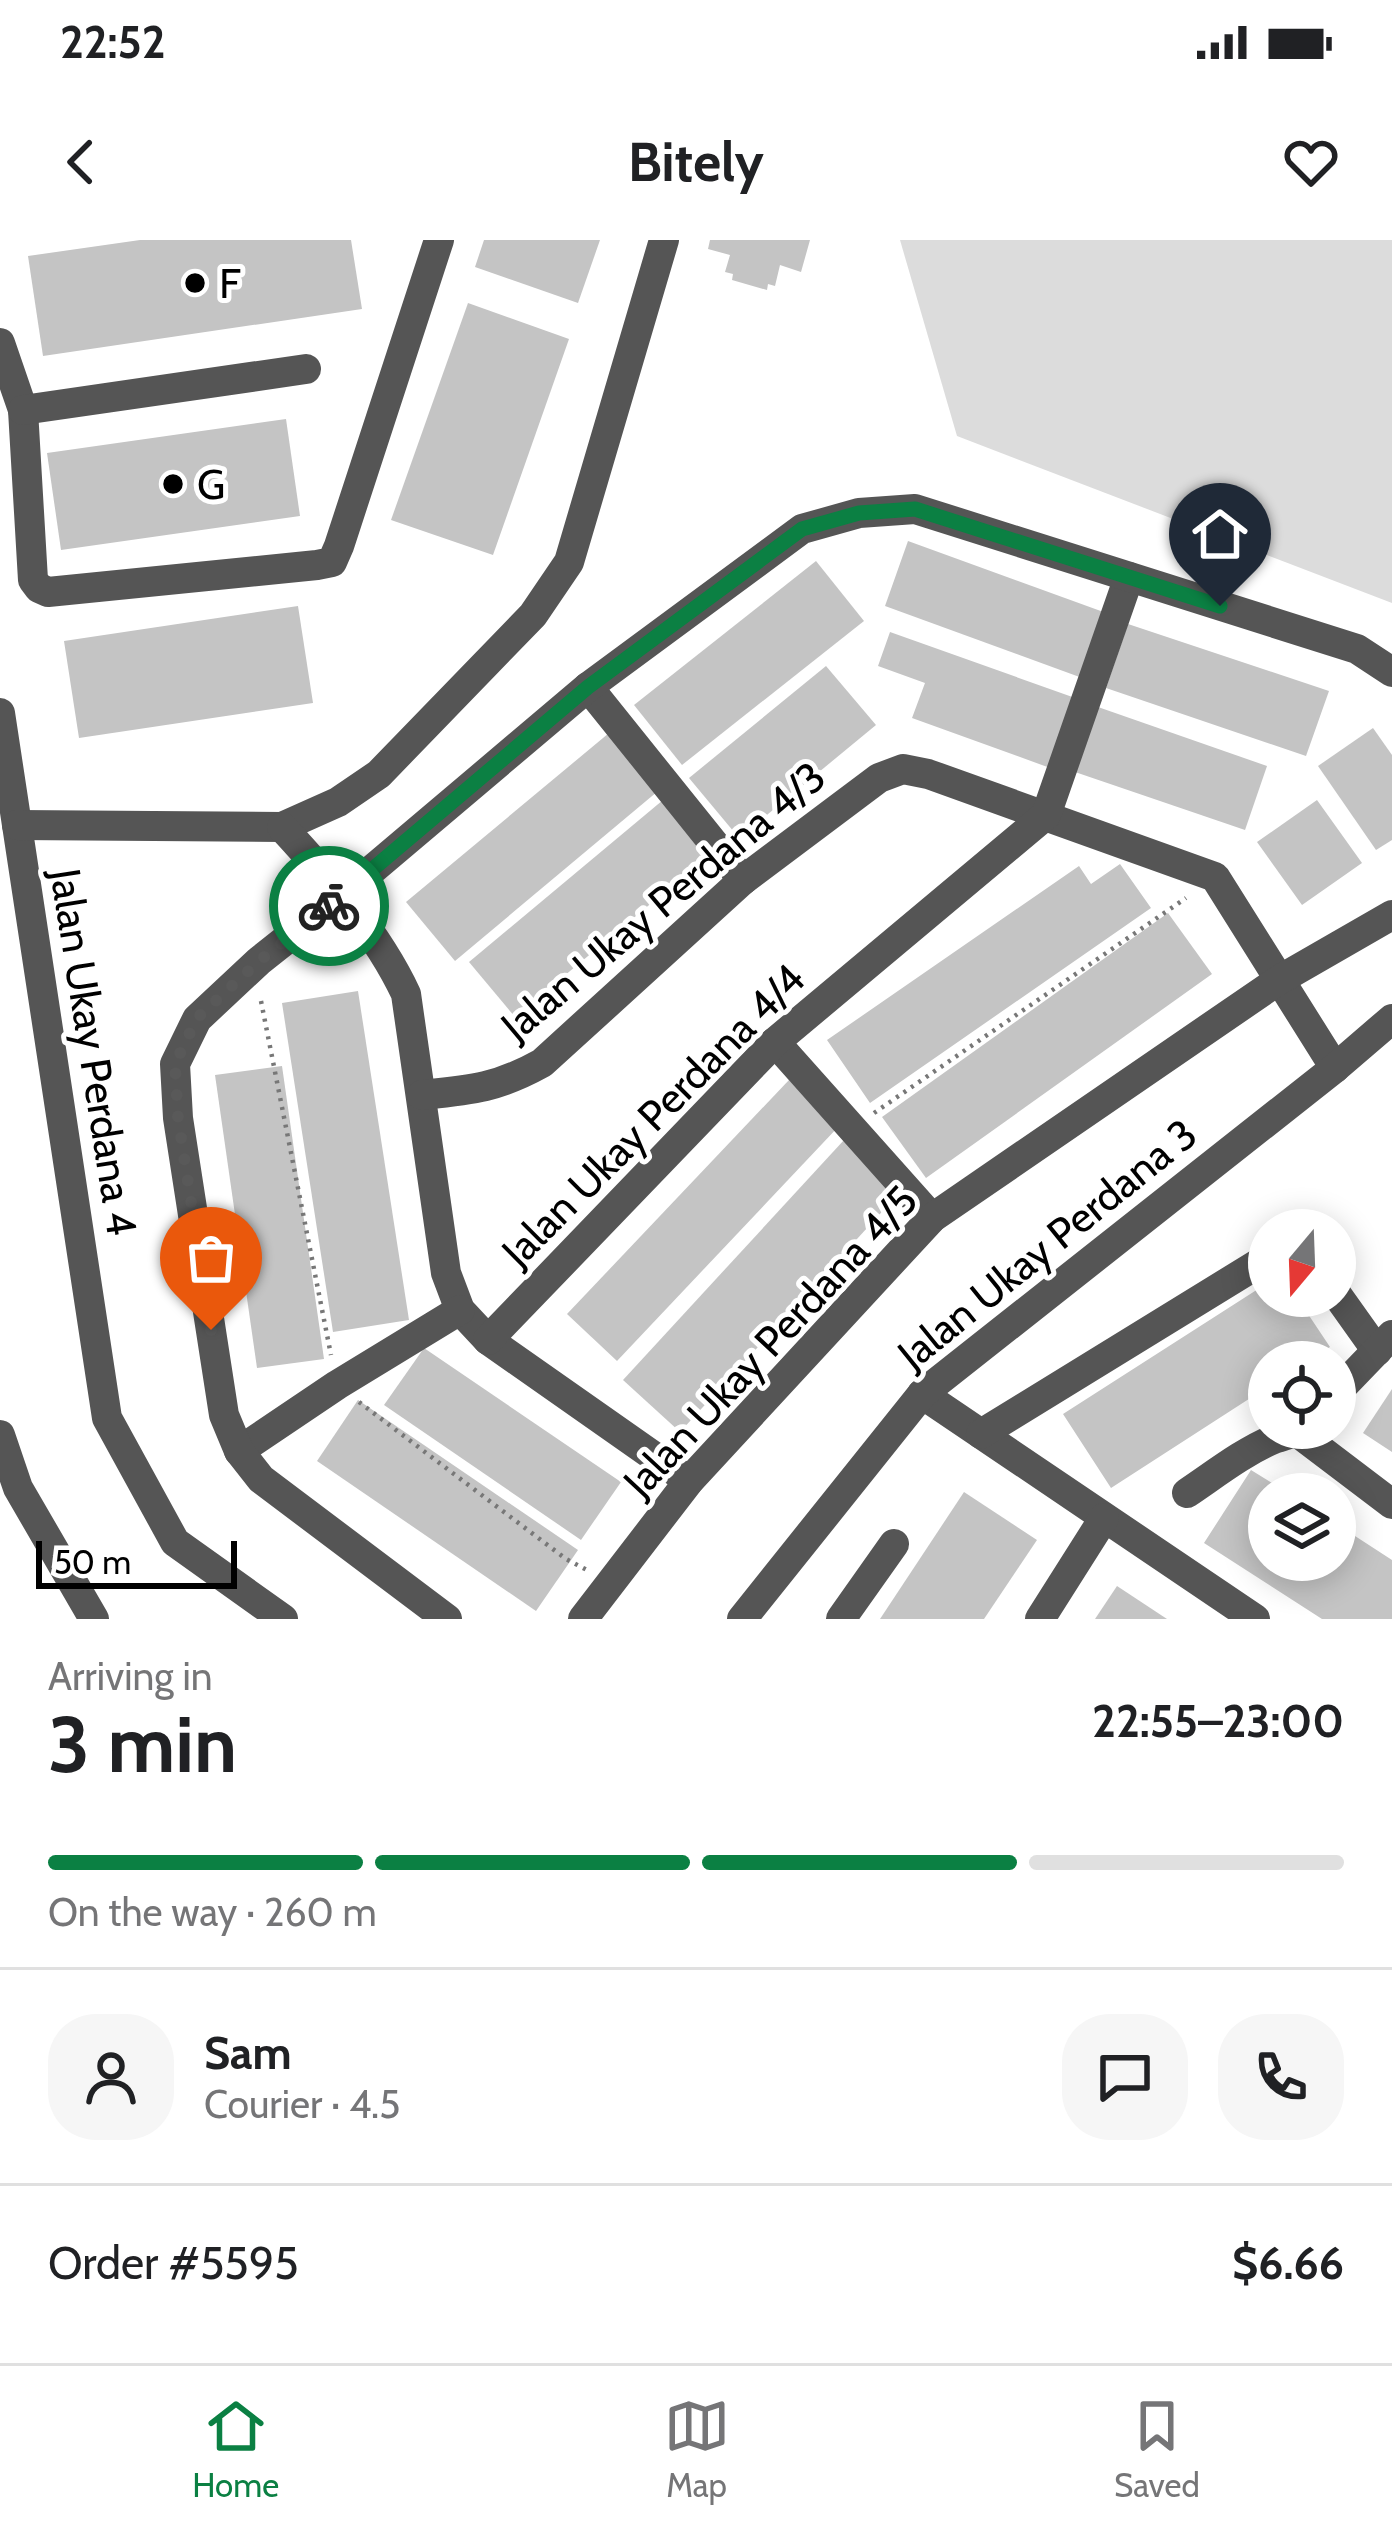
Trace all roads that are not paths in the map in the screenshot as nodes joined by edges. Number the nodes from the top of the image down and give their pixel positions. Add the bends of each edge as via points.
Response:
1 (439, 240) edge
2 (664, 240) edge
3 (0, 343) edge
4 (306, 369) dead end
5 (23, 410) junction
6 (1129, 577) junction
7 (1392, 672) edge
8 (588, 687) junction
9 (0, 712) edge
10 (1046, 815) junction
11 (17, 825) junction
12 (282, 827) junction
13 (742, 880) junction
14 (341, 896) junction
15 (1392, 916) edge
16 (1279, 980) junction
17 (1392, 1018) edge
18 (775, 1042) junction
19 (1335, 1068) junction
20 (422, 1095) junction
21 (932, 1218) junction
22 (1248, 1271) edge
23 (460, 1310) junction
24 (1356, 1313) edge
25 (488, 1340) junction
26 (1385, 1343) edge
27 (1356, 1373) edge
28 (922, 1394) junction
29 (0, 1435) edge
30 (992, 1442) junction
31 (1258, 1449) edge
32 (1323, 1449) edge
33 (239, 1451) junction
34 (689, 1481) junction
35 (1186, 1493) dead end
36 (1392, 1504) edge
37 (1104, 1518) junction
38 (894, 1544) dead end
39 (94, 1619) edge
40 (283, 1619) edge
41 (447, 1619) edge
42 (583, 1619) edge
43 (742, 1619) edge
44 (841, 1619) edge
45 (1040, 1619) edge
46 (1255, 1619) edge

1 - 5 street via 332,562 39,588
2 - 12 street via 569,562 532,616 379,774
3 - 5 street
4 - 5 street
6 - 7 street via 1357,649
6 - 8 street via 915,509 859,513 802,529
6 - 10 street
8 - 13 street
8 - 14 street
9 - 11 street, Jalan Ukay Perdana 4
10 - 13 street, Jalan Ukay Perdana 4/3 via 903,769 879,778
10 - 16 street, Jalan Ukay Perdana 4/3 via 1215,878
10 - 18 street, Jalan Ukay Perdana 4/4
11 - 12 street
11 - 40 street, Jalan Ukay Perdana 4 via 107,1418 175,1542
12 - 14 street
13 - 20 street, Jalan Ukay Perdana 4/3 via 542,1063 482,1089
14 - 20 street via 392,962 406,994
14 - 33 street via 197,1018 175,1064 224,1415
15 - 16 street, Jalan Ukay Perdana 4/5
16 - 19 street
16 - 21 street, Jalan Ukay Perdana 4/5
17 - 19 street, Jalan Ukay Perdana 3
18 - 21 street
18 - 25 street, Jalan Ukay Perdana 4/4
19 - 28 street, Jalan Ukay Perdana 3
20 - 23 street via 446,1273
21 - 34 street, Jalan Ukay Perdana 4/5
22 - 30 street
23 - 25 street
23 - 33 street
24 - 26 street
25 - 34 street
26 - 27 street
28 - 30 street
28 - 43 street, Jalan Ukay Perdana 3
29 - 39 street via 18,1488
30 - 37 street
31 - 35 street
32 - 36 street
33 - 41 street via 261,1479
34 - 42 street, Jalan Ukay Perdana 4/5
37 - 45 street
37 - 46 street
38 - 44 street

